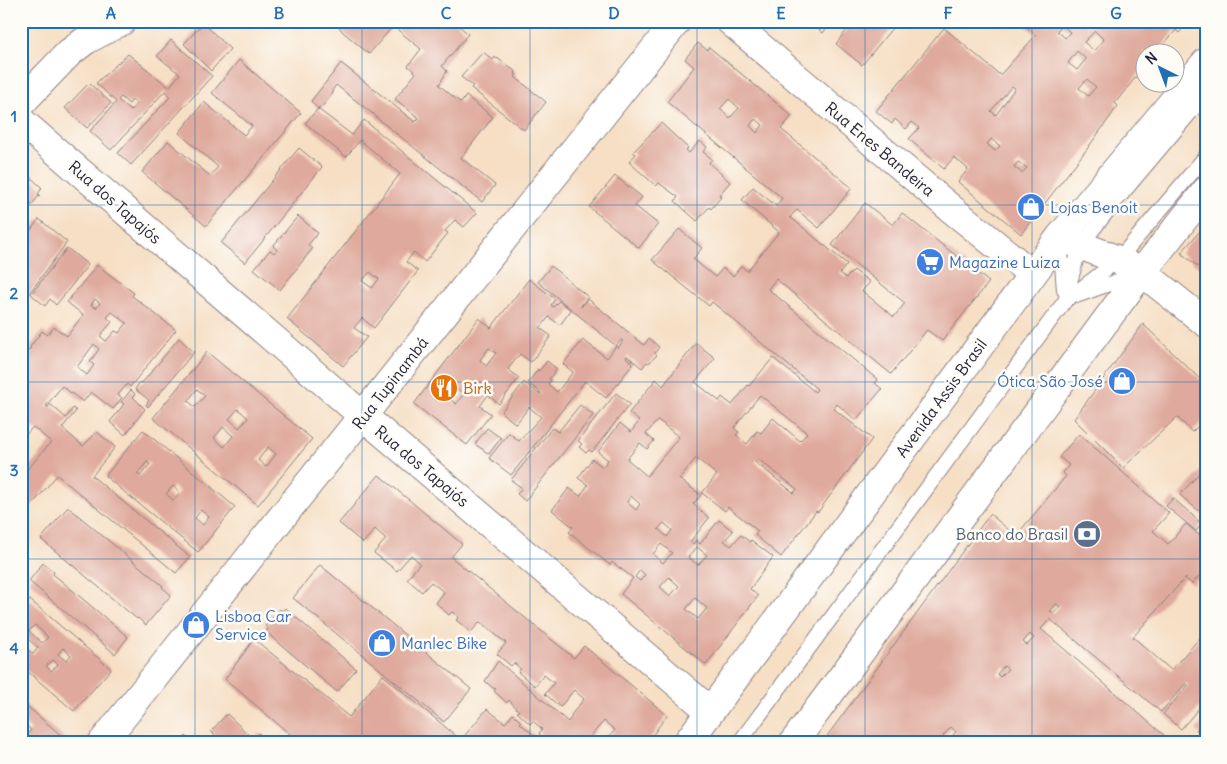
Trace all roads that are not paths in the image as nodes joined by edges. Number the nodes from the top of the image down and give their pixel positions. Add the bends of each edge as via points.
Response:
1 (122, 21) edge
2 (677, 21) edge
3 (730, 21) edge
4 (1206, 62) edge
5 (1206, 94) edge
6 (21, 103) edge
7 (21, 122) edge
8 (1206, 156) edge
9 (1206, 190) edge
10 (1070, 241) junction
11 (1118, 260) junction
12 (1142, 272) junction
13 (1032, 274) junction
14 (1065, 300) junction
15 (1206, 324) edge
16 (363, 416) junction
17 (710, 711) junction
18 (102, 743) edge
19 (686, 743) edge
20 (739, 743) edge
21 (792, 743) edge

1 - 6 street via 69,52
2 - 16 street, Rua Tupinambá
3 - 13 street, Rua Enes Bandeira
4 - 10 street, Avenida Assis Brasil
5 - 10 lane via 1115,202
7 - 16 street, Rua dos Tapajós
8 - 11 lane
9 - 12 street
10 - 11 street
10 - 13 street, Avenida Assis Brasil
10 - 14 lane
10 - 14 lane
11 - 12 street
11 - 14 lane
12 - 14 lane
12 - 15 street
12 - 21 street
13 - 17 street, Avenida Assis Brasil
14 - 20 lane
16 - 17 street, Rua dos Tapajós
16 - 18 street, Rua Tupinambá
17 - 19 street, Avenida Assis Brasil

